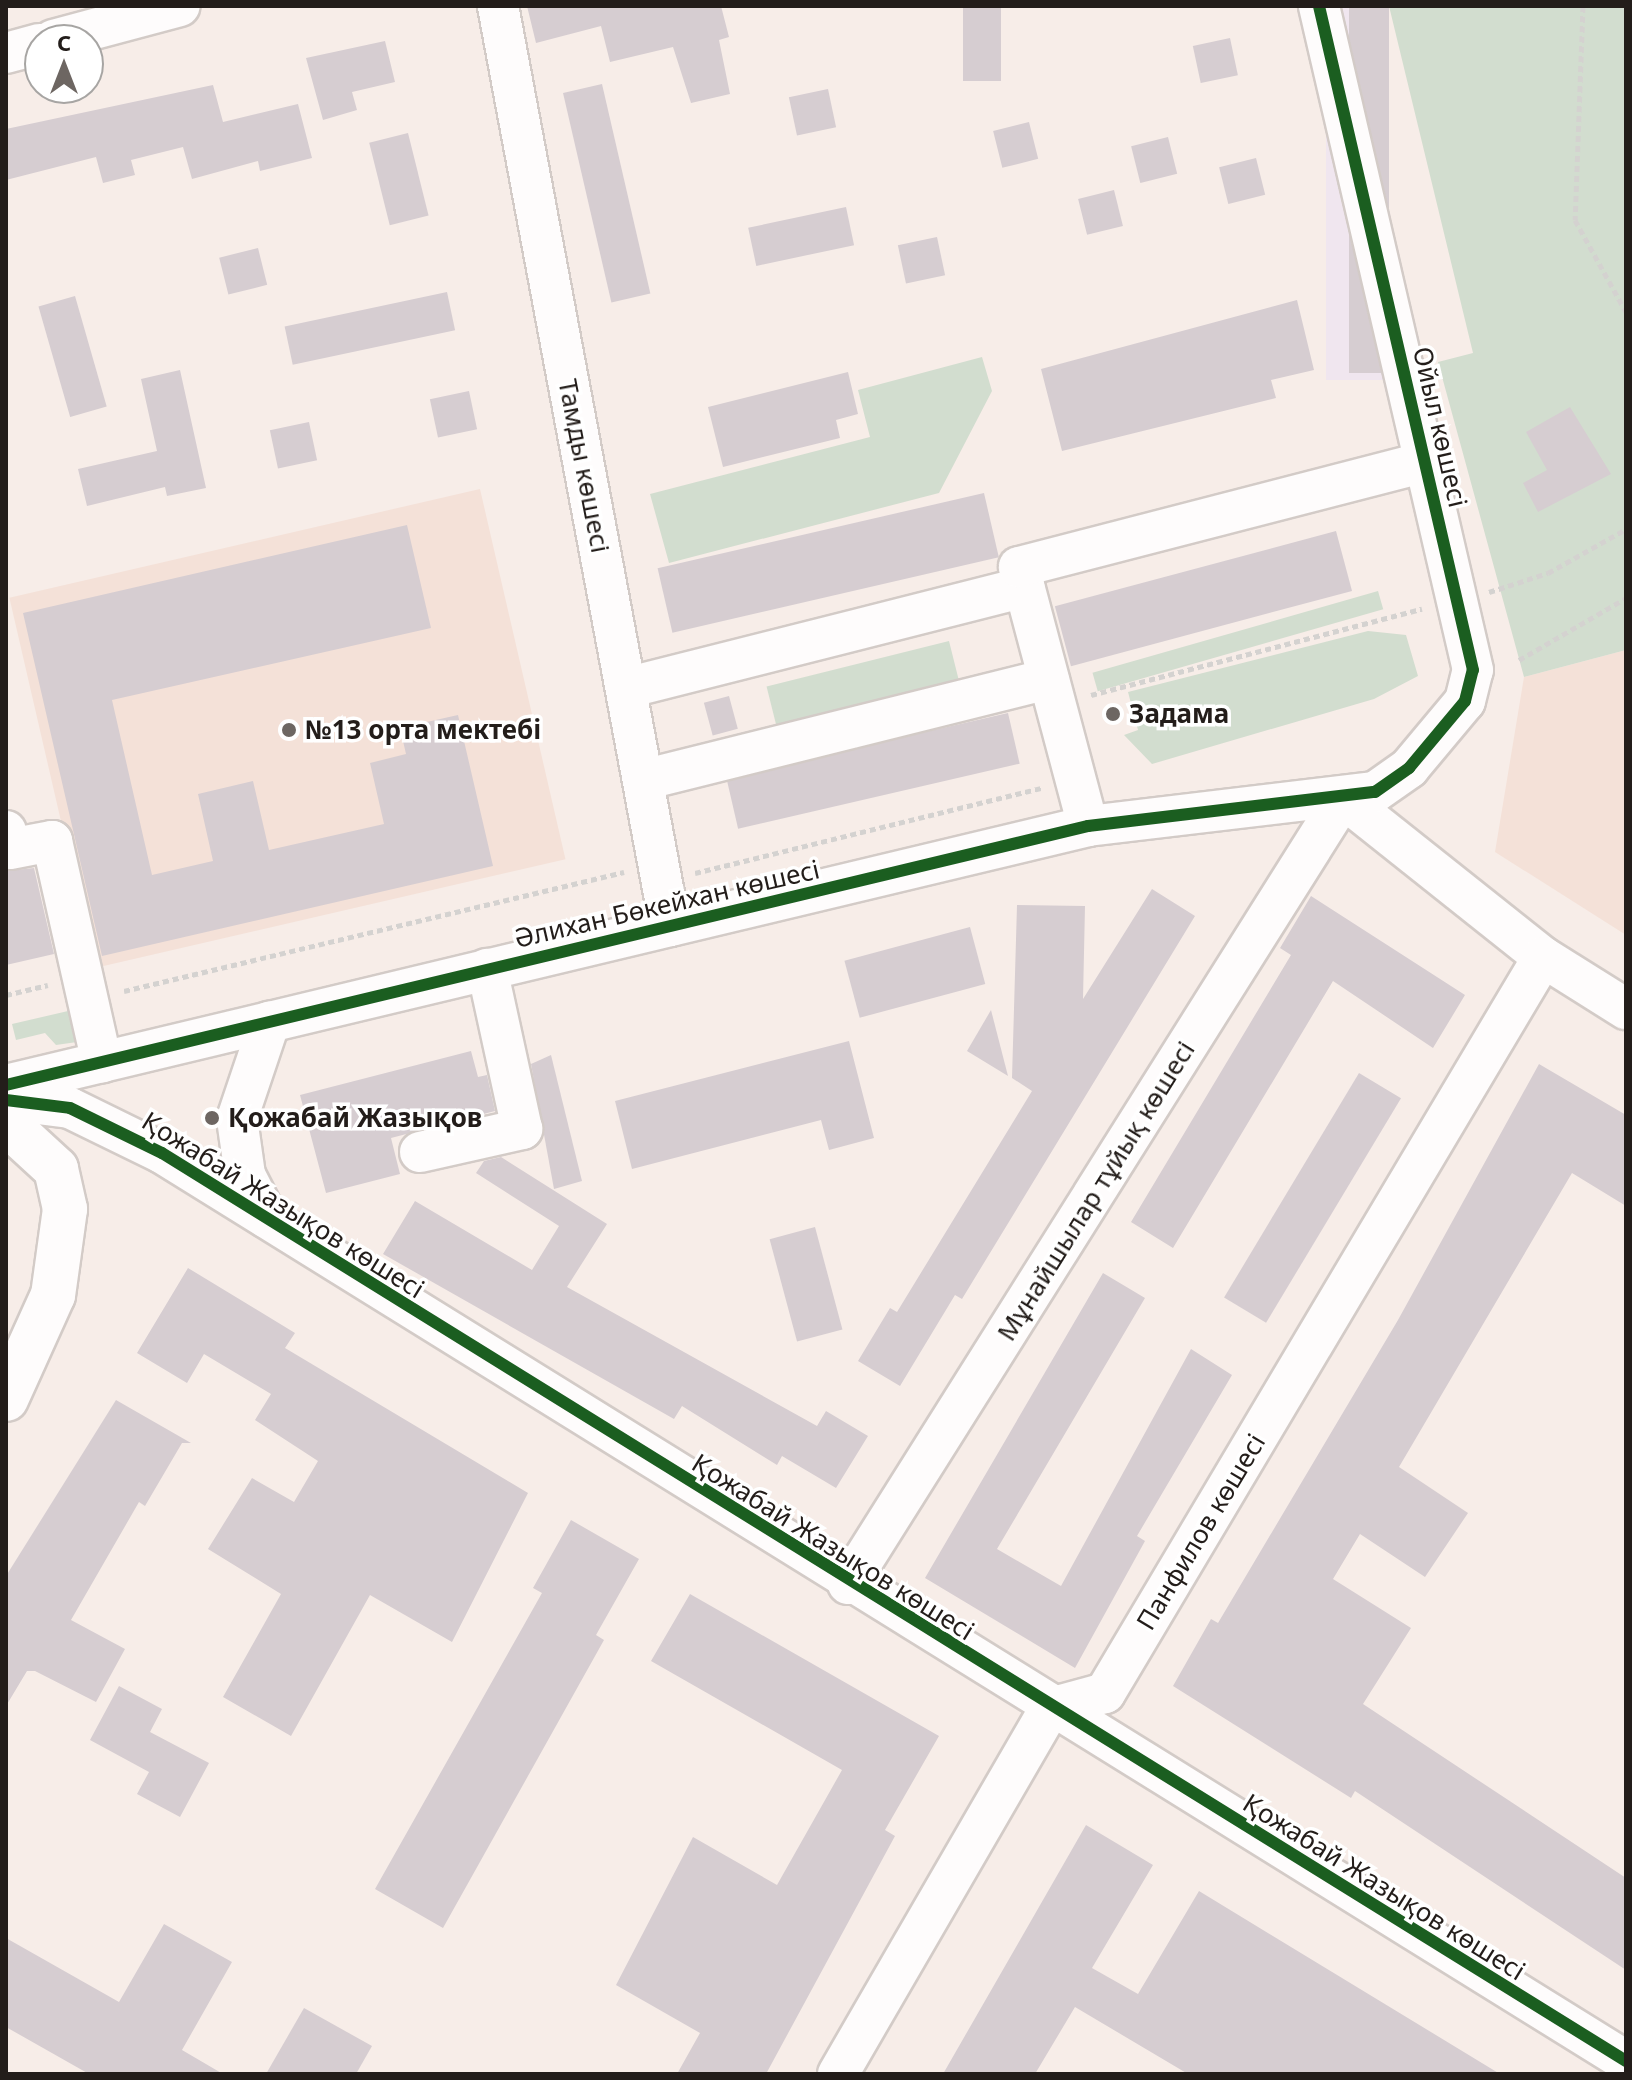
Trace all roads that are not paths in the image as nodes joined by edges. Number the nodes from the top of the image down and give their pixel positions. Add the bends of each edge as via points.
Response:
1 (180, 6) edge
2 (498, 6) edge
3 (1319, 6) edge
4 (104, 26) edge
5 (1425, 462) junction
6 (1024, 587) junction
7 (626, 688) junction
8 (1052, 692) junction
9 (643, 780) junction
10 (1343, 798) junction
11 (1088, 826) junction
12 (6, 831) edge
13 (670, 926) junction
14 (1543, 957) junction
15 (487, 969) junction
16 (1626, 1009) edge
17 (270, 1021) junction
18 (102, 1062) junction
19 (6, 1085) edge
20 (6, 1100) edge
21 (6, 1123) edge
22 (420, 1152) dead end
23 (267, 1218) junction
24 (6, 1399) edge
25 (848, 1584) junction
26 (1050, 1708) junction
27 (1626, 2061) edge
28 (838, 2074) edge

1 - 4 street
2 - 7 street, Тамды көшесі
3 - 5 street, Ойыл көшесі
5 - 6 street via 1019,567
5 - 10 street, Ойыл көшесі via 1473,670 1465,701 1409,768 1375,792
6 - 7 street
6 - 8 street
7 - 9 street, Тамды көшесі
8 - 9 street
8 - 11 street
9 - 13 street, Тамды көшесі
10 - 11 street, Әлихан Бөкейхан көшесі
10 - 14 street
10 - 25 street, Мұнайшылар тұйық көшесі
11 - 13 street, Әлихан Бөкейхан көшесі
12 - 18 street via 10,849 52,841
13 - 15 street, Әлихан Бөкейхан көшесі
14 - 16 street
14 - 26 street, Панфилов көшесі via 1105,1693
15 - 17 street, Әлихан Бөкейхан көшесі
15 - 22 street via 522,1129
17 - 18 street, Әлихан Бөкейхан көшесі
17 - 23 street via 237,1119 245,1175
18 - 19 street, Әлихан Бөкейхан көшесі
20 - 23 street, Қожабай Жазықов көшесі via 86,1114
21 - 24 main road via 56,1169 65,1230 53,1295
23 - 25 street, Қожабай Жазықов көшесі
25 - 26 street, Қожабай Жазықов көшесі
26 - 27 street, Қожабай Жазықов көшесі
26 - 28 street

